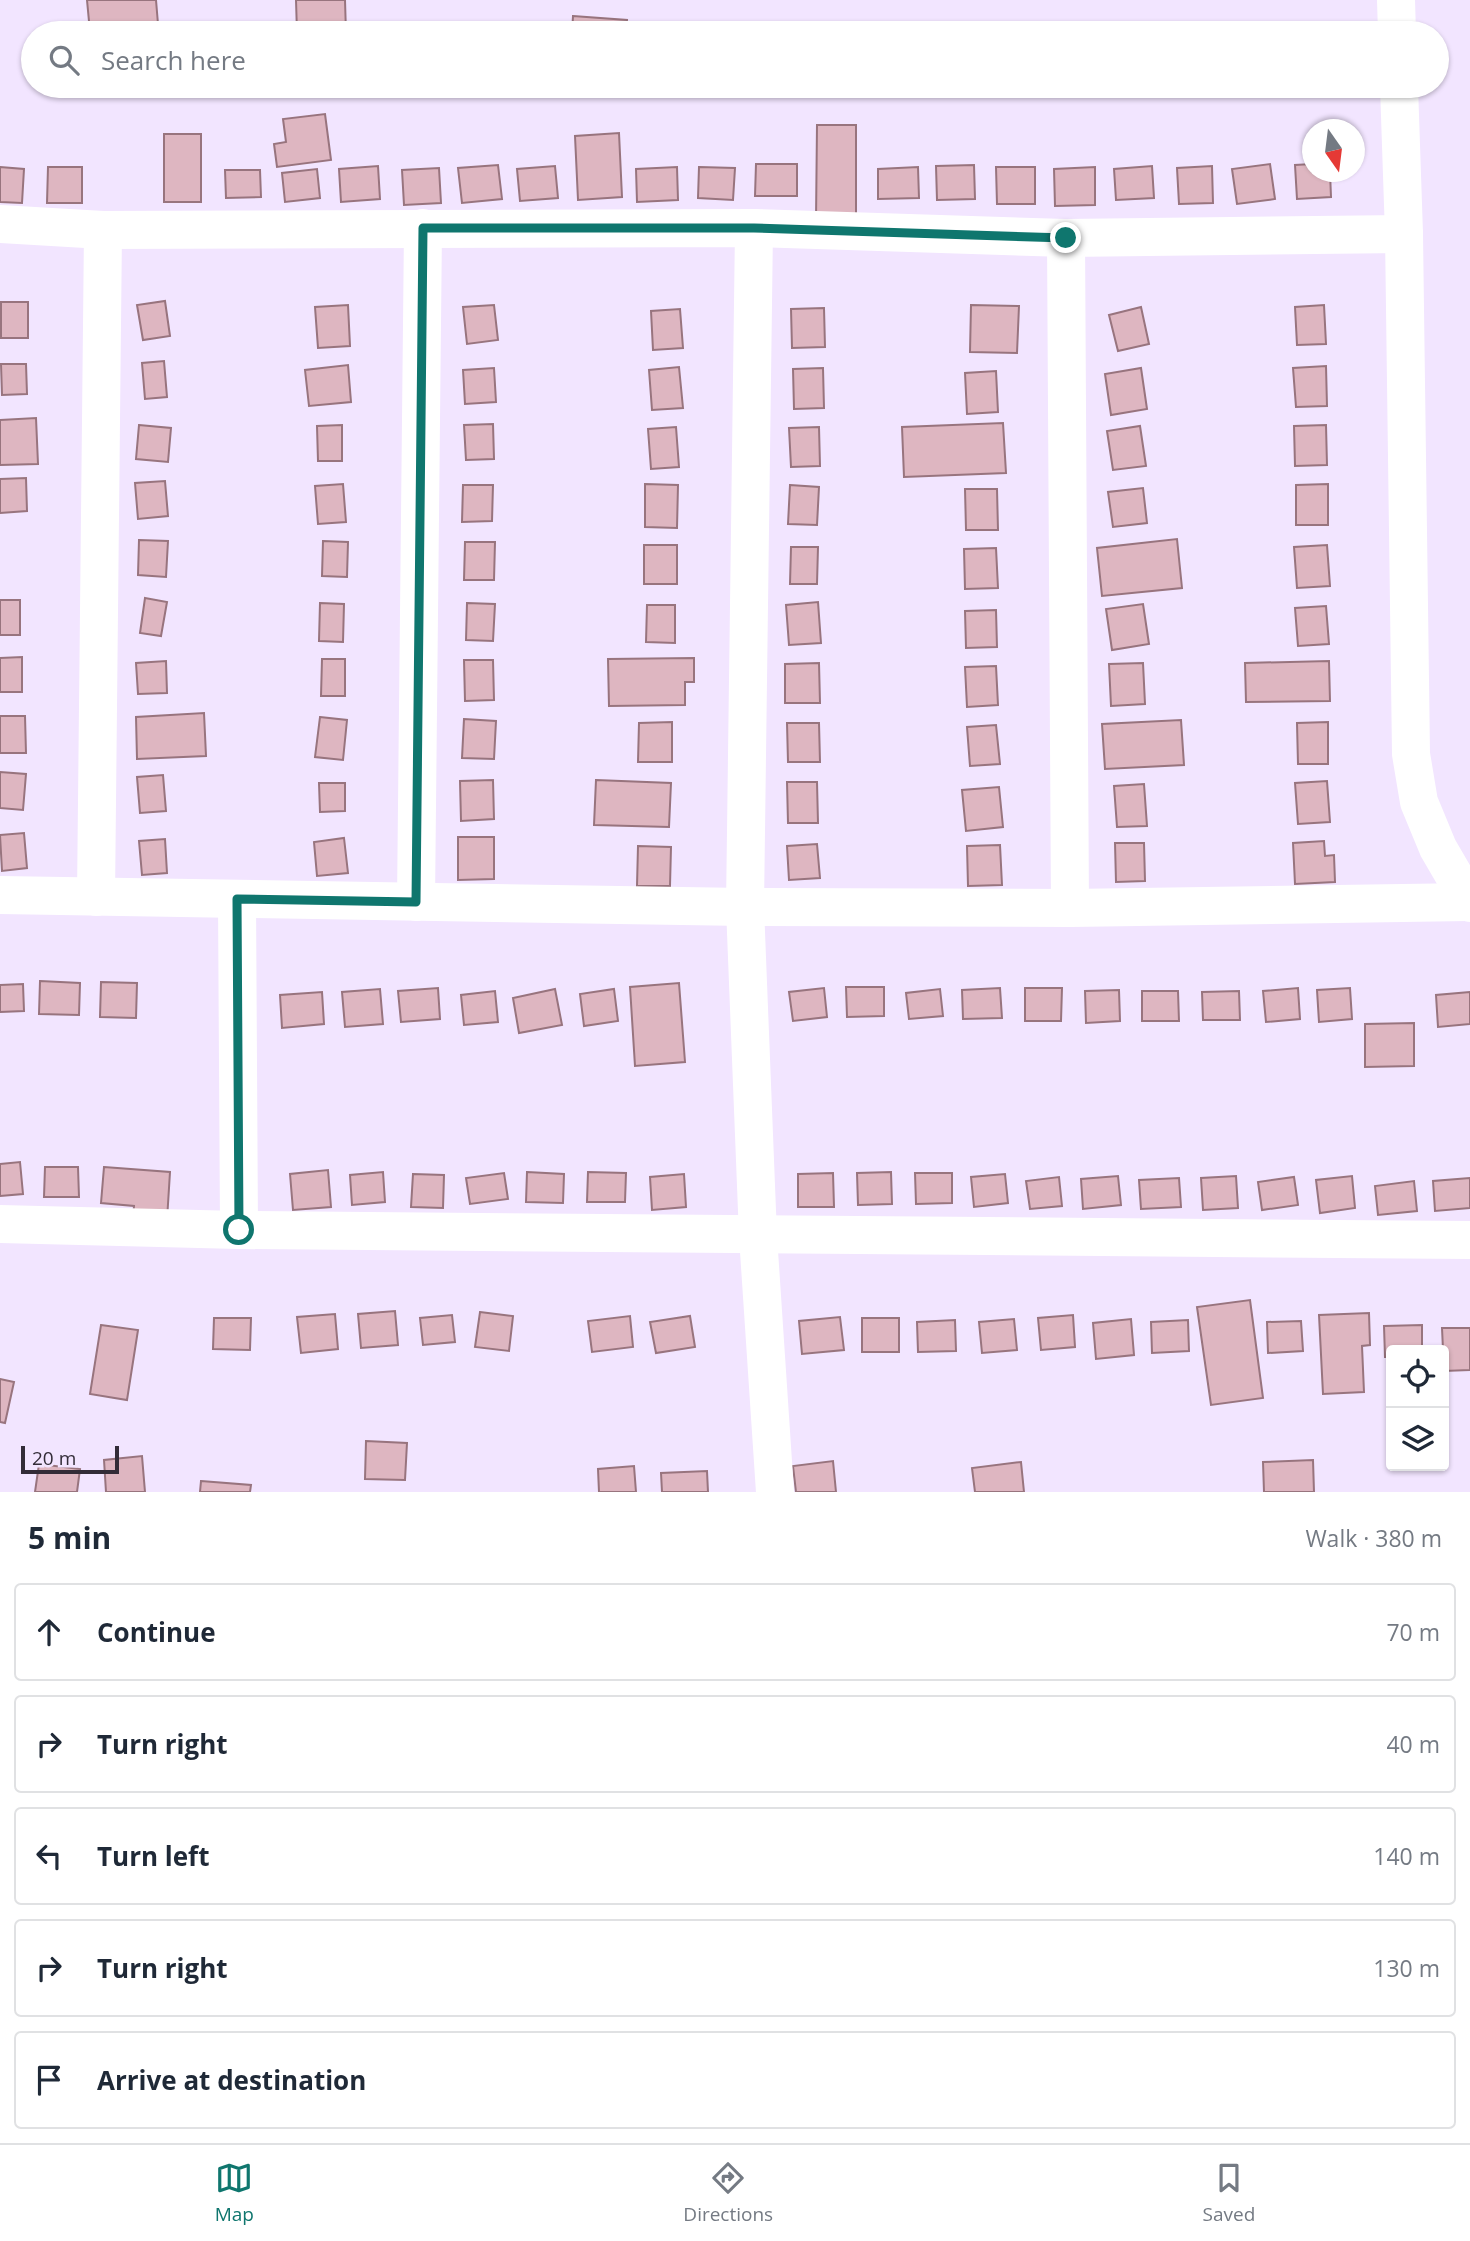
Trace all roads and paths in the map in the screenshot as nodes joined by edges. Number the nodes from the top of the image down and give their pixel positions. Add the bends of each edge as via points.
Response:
1 (1396, 0) edge
2 (1397, 21) edge
3 (1399, 98) edge
4 (0, 224) edge
5 (423, 228) junction
6 (754, 228) junction
7 (103, 230) junction
8 (1404, 234) junction
9 (1066, 238) junction
10 (0, 895) edge
11 (96, 897) junction
12 (237, 899) junction
13 (416, 902) junction
14 (1470, 902) edge
15 (745, 907) junction
16 (1070, 908) junction
17 (0, 1224) edge
18 (239, 1230) junction
19 (758, 1236) junction
20 (1470, 1240) edge
21 (775, 1492) edge

1 - 2 street
3 - 8 street
4 - 7 street
5 - 6 street
5 - 7 street
5 - 13 street
6 - 9 street
6 - 15 street
7 - 11 street
8 - 9 street
8 - 14 street via 1411,754 1419,802 1438,848
9 - 16 street
10 - 11 street
11 - 12 street
12 - 13 street
12 - 18 street
13 - 15 street
14 - 16 street
15 - 16 street
15 - 19 street
17 - 18 street
18 - 19 street
19 - 20 street
19 - 21 street

